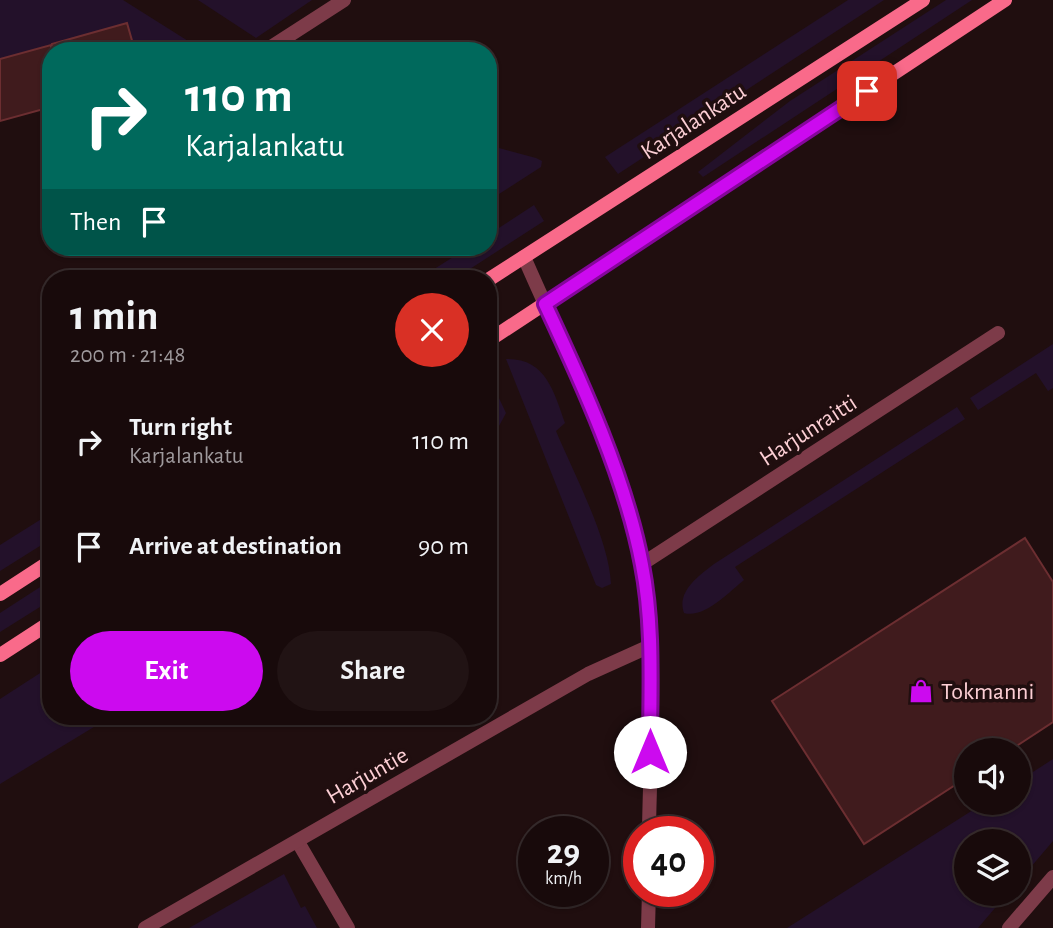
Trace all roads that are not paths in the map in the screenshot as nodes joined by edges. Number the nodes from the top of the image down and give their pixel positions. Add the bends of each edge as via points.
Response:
1 (344, 0) edge
2 (923, 0) edge
3 (1005, 0) edge
4 (279, 42) edge
5 (524, 257) junction
6 (497, 274) edge
7 (545, 304) junction
8 (998, 333) dead end
9 (497, 335) edge
10 (642, 564) junction
11 (42, 567) edge
12 (0, 594) edge
13 (42, 628) edge
14 (650, 646) junction
15 (0, 655) edge
16 (649, 816) edge
17 (298, 842) junction
18 (1053, 877) edge
19 (649, 907) edge
20 (145, 928) edge
21 (348, 928) edge
22 (649, 928) edge
23 (1009, 928) edge

1 - 4 street
2 - 5 main road, Karjalankatu
3 - 7 main road
5 - 6 main road, Karjalankatu
5 - 7 street
7 - 9 main road
7 - 10 street via 609,456
8 - 10 street, Harjunraitti
10 - 14 street
11 - 12 main road
13 - 15 main road
14 - 16 street
14 - 17 street, Harjuntie via 598,668
17 - 20 street, Harjuntie
17 - 21 street
18 - 23 street
19 - 22 street

